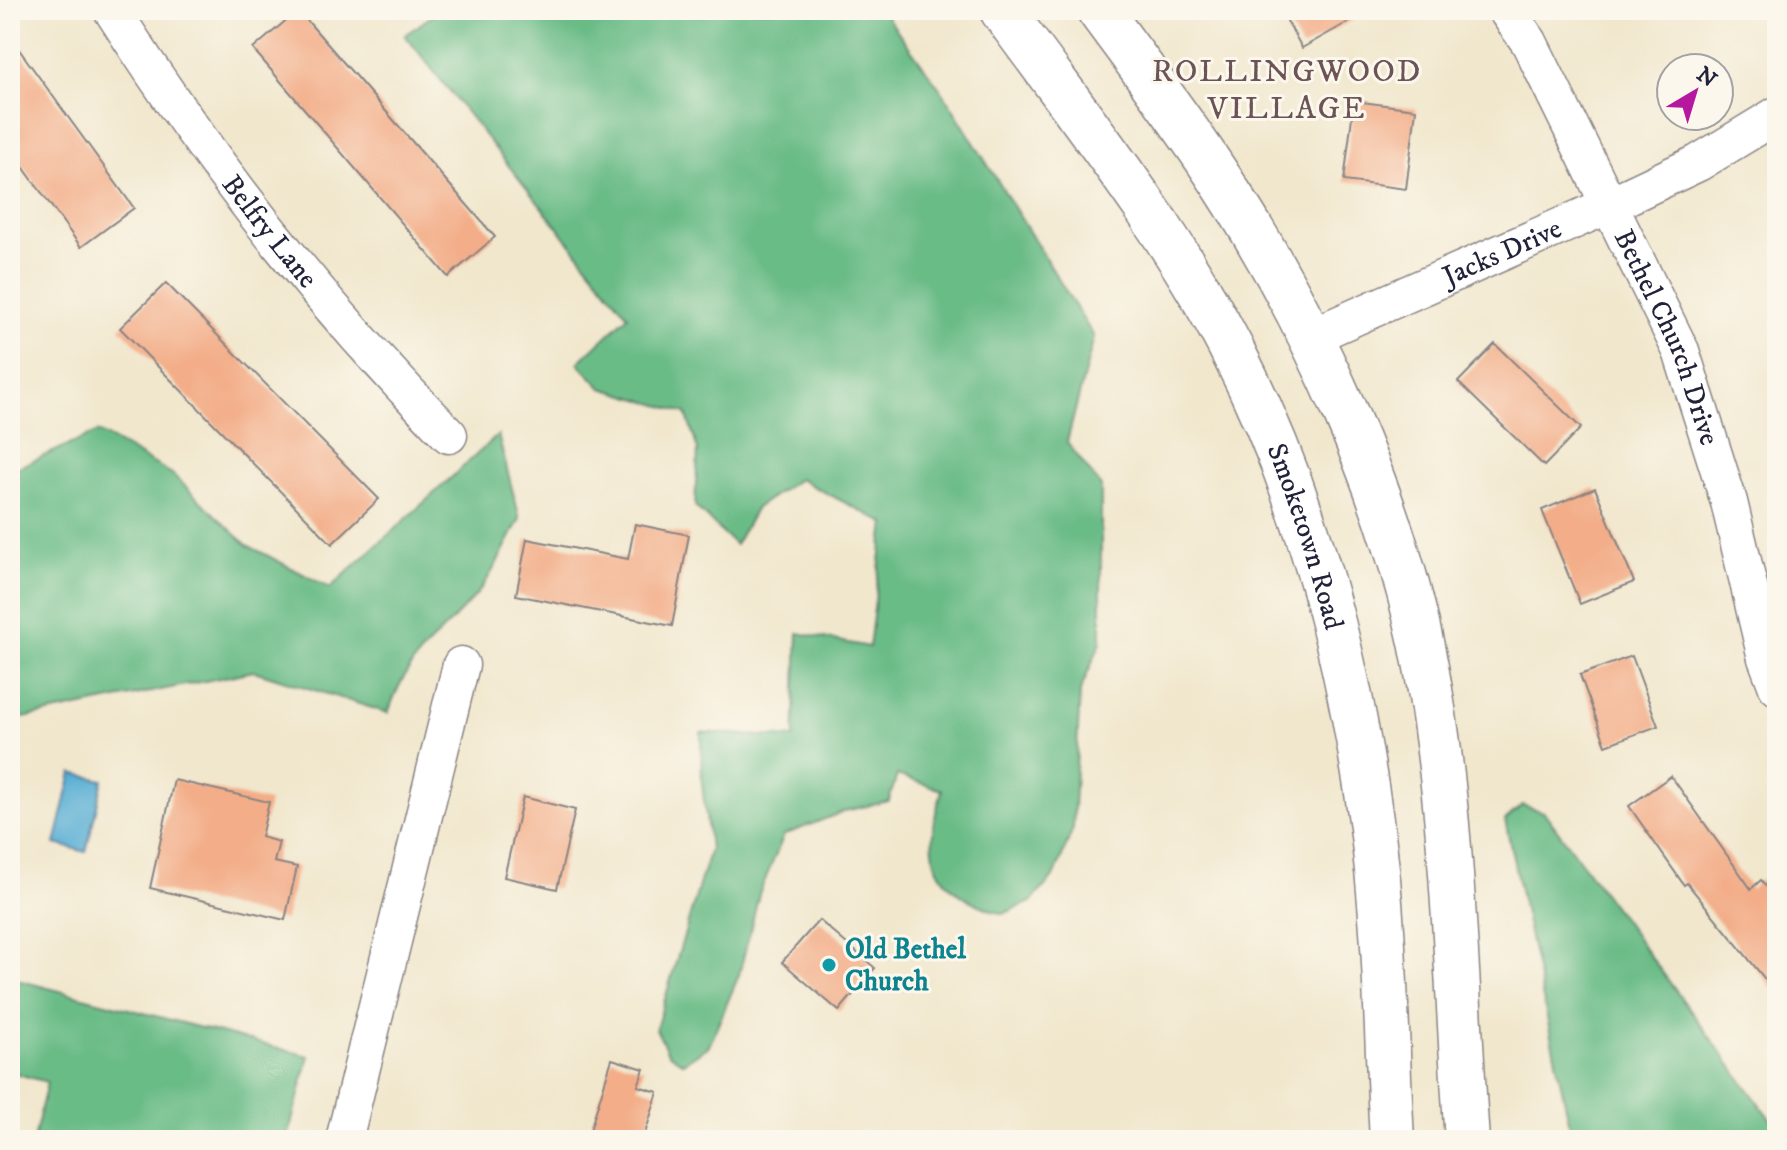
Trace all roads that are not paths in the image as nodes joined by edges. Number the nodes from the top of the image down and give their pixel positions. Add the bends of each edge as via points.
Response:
1 (112, 10) edge
2 (1002, 10) edge
3 (1099, 10) edge
4 (1506, 10) edge
5 (1777, 115) edge
6 (1609, 205) junction
7 (1310, 337) junction
8 (449, 435) dead end
9 (461, 665) dead end
10 (1777, 687) edge
11 (344, 1140) edge
12 (1392, 1140) edge
13 (1467, 1140) edge

1 - 8 street, Belfry Lane via 172,104 282,252 372,357
2 - 12 main road, Smoketown Road via 1173,246 1229,344 1285,466 1321,572 1349,683 1372,829
3 - 7 main road via 1207,159
4 - 6 street, Bethel Church Drive via 1529,42
5 - 6 street, Jacks Drive via 1698,163
6 - 7 street, Jacks Drive
6 - 10 street, Bethel Church Drive via 1681,351 1729,502
7 - 13 main road via 1390,526 1430,687 1447,813
9 - 11 street

